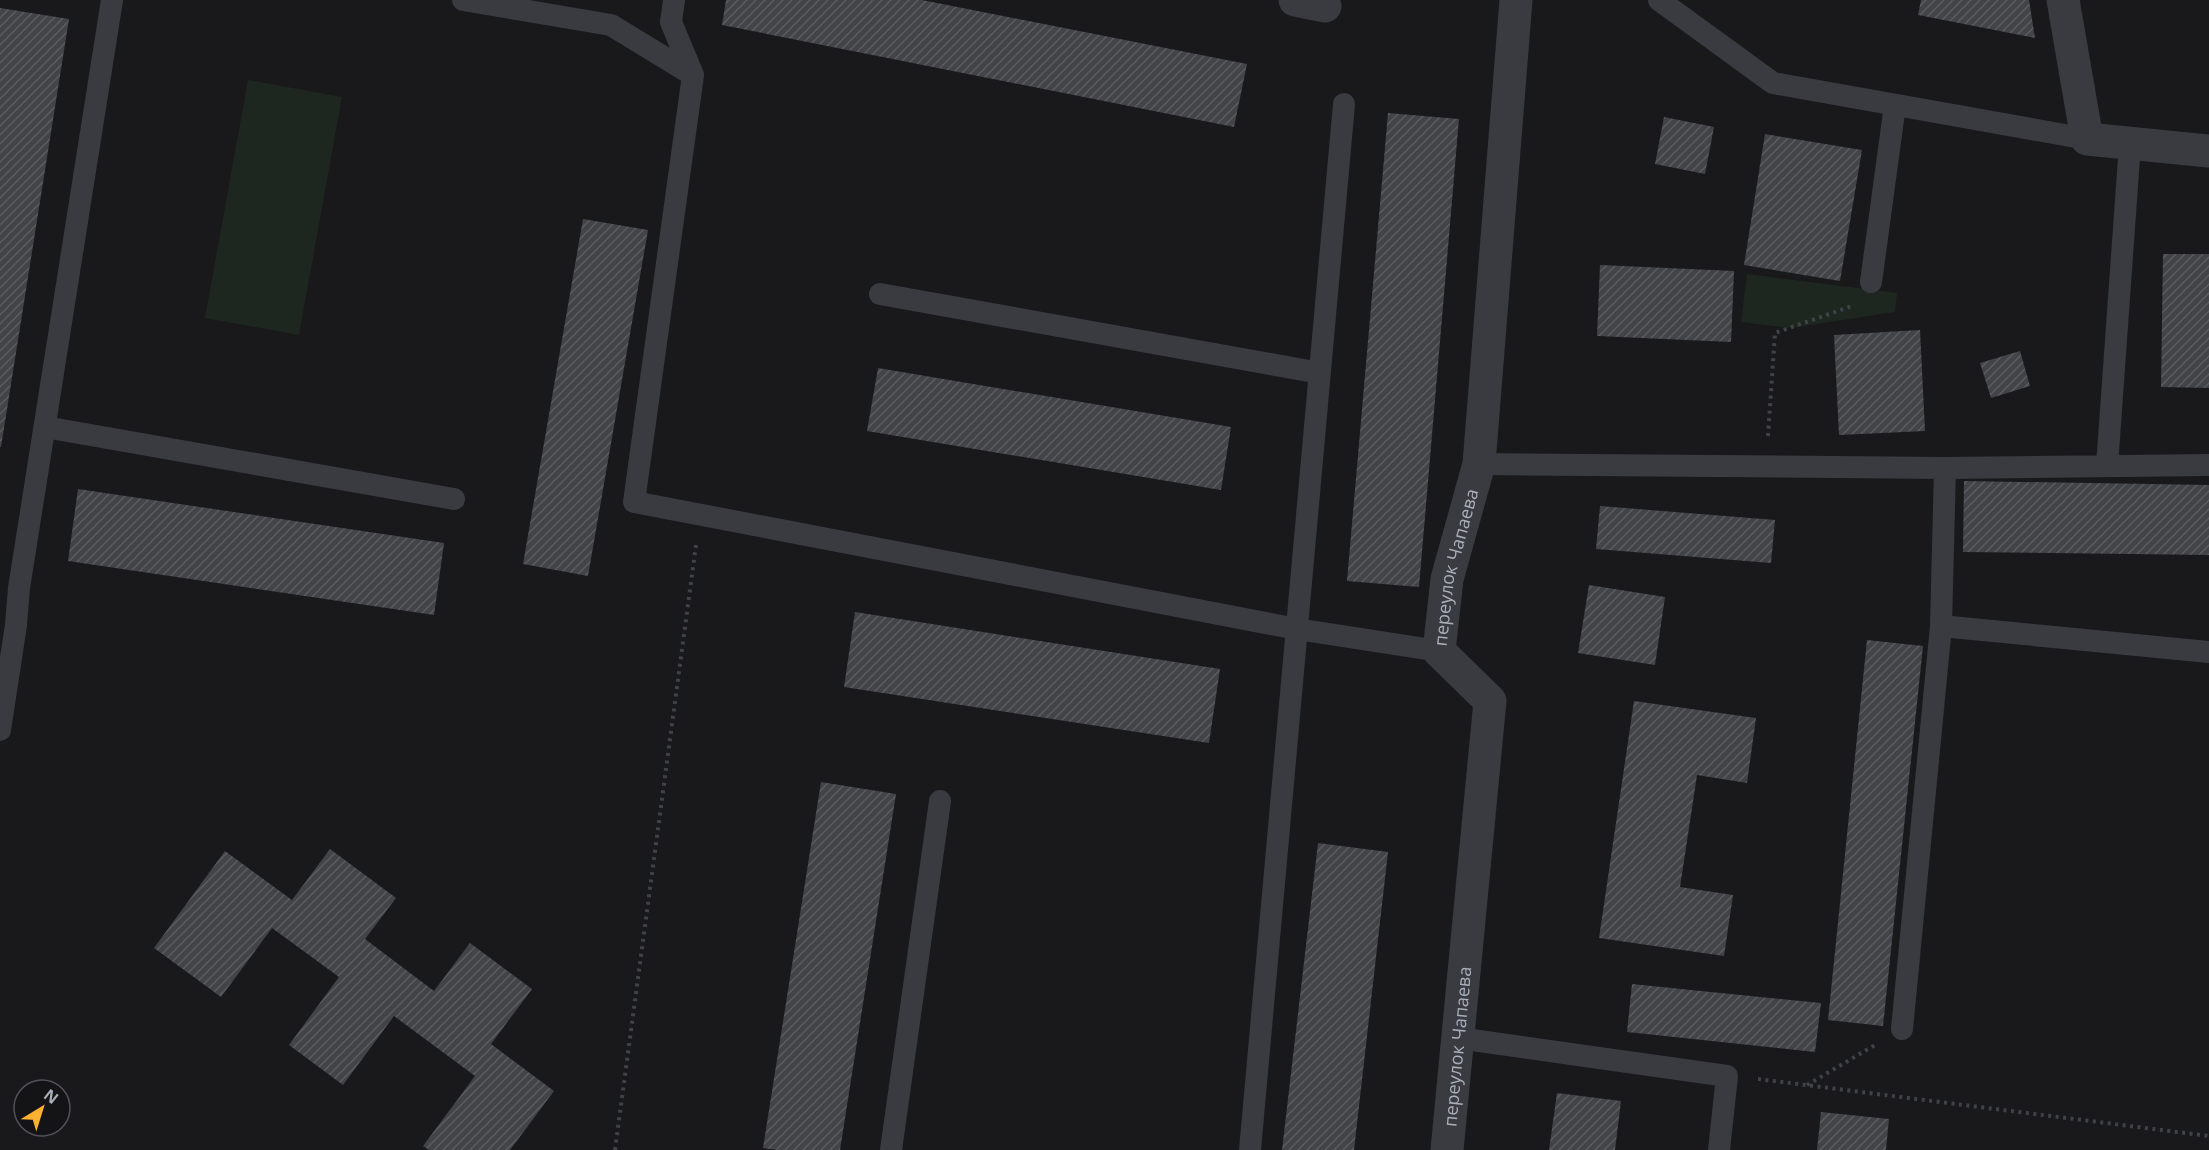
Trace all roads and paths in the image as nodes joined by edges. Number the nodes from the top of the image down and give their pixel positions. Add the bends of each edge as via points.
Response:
1 (112, 0) edge
2 (463, 0) edge
3 (674, 0) edge
4 (1516, 0) edge
5 (1659, 0) edge
6 (2063, 0) edge
7 (693, 75) junction
8 (1344, 104) dead end
9 (1895, 105) junction
10 (2088, 140) junction
11 (2130, 144) junction
12 (2209, 151) edge
13 (1871, 282) joint
14 (880, 294) dead end
15 (1320, 373) junction
16 (45, 427) junction
17 (1479, 464) junction
18 (2209, 465) edge
19 (1766, 466) junction
20 (2107, 466) junction
21 (1945, 468) junction
22 (454, 499) dead end
23 (701, 515) junction
24 (9, 603) edge
25 (1941, 626) junction
26 (1297, 629) junction
27 (1439, 651) junction
28 (2209, 652) edge
29 (0, 730) edge
30 (940, 801) dead end
31 (1902, 1029) joint
32 (1458, 1038) junction
33 (1727, 1076) junction
34 (1806, 1085) junction
35 (2209, 1136) edge
36 (615, 1150) edge
37 (891, 1150) edge
38 (1250, 1150) edge
39 (1447, 1150) edge
40 (1719, 1150) edge

1 - 16 lane
2 - 7 lane via 611,25
3 - 7 lane via 671,22
4 - 17 street, переулок Чапаева
5 - 9 lane via 1773,83
6 - 10 street
7 - 23 lane via 634,502
8 - 15 lane
9 - 10 lane
9 - 13 lane
10 - 11 street
11 - 12 street
11 - 20 lane
13 - 19 path via 1859,303 1775,333
14 - 15 lane
15 - 26 lane
16 - 22 lane
16 - 24 lane
17 - 19 lane
17 - 27 street, переулок Чапаева via 1447,579
18 - 20 lane
19 - 21 lane
20 - 21 lane
21 - 25 lane
23 - 26 lane
23 - 36 path
24 - 29 lane
25 - 28 lane
25 - 31 lane
26 - 27 lane
26 - 38 lane
27 - 32 street, переулок Чапаева via 1490,701
30 - 37 lane
31 - 34 path
32 - 33 lane
32 - 39 street, переулок Чапаева
33 - 34 path
33 - 40 lane
34 - 35 path

